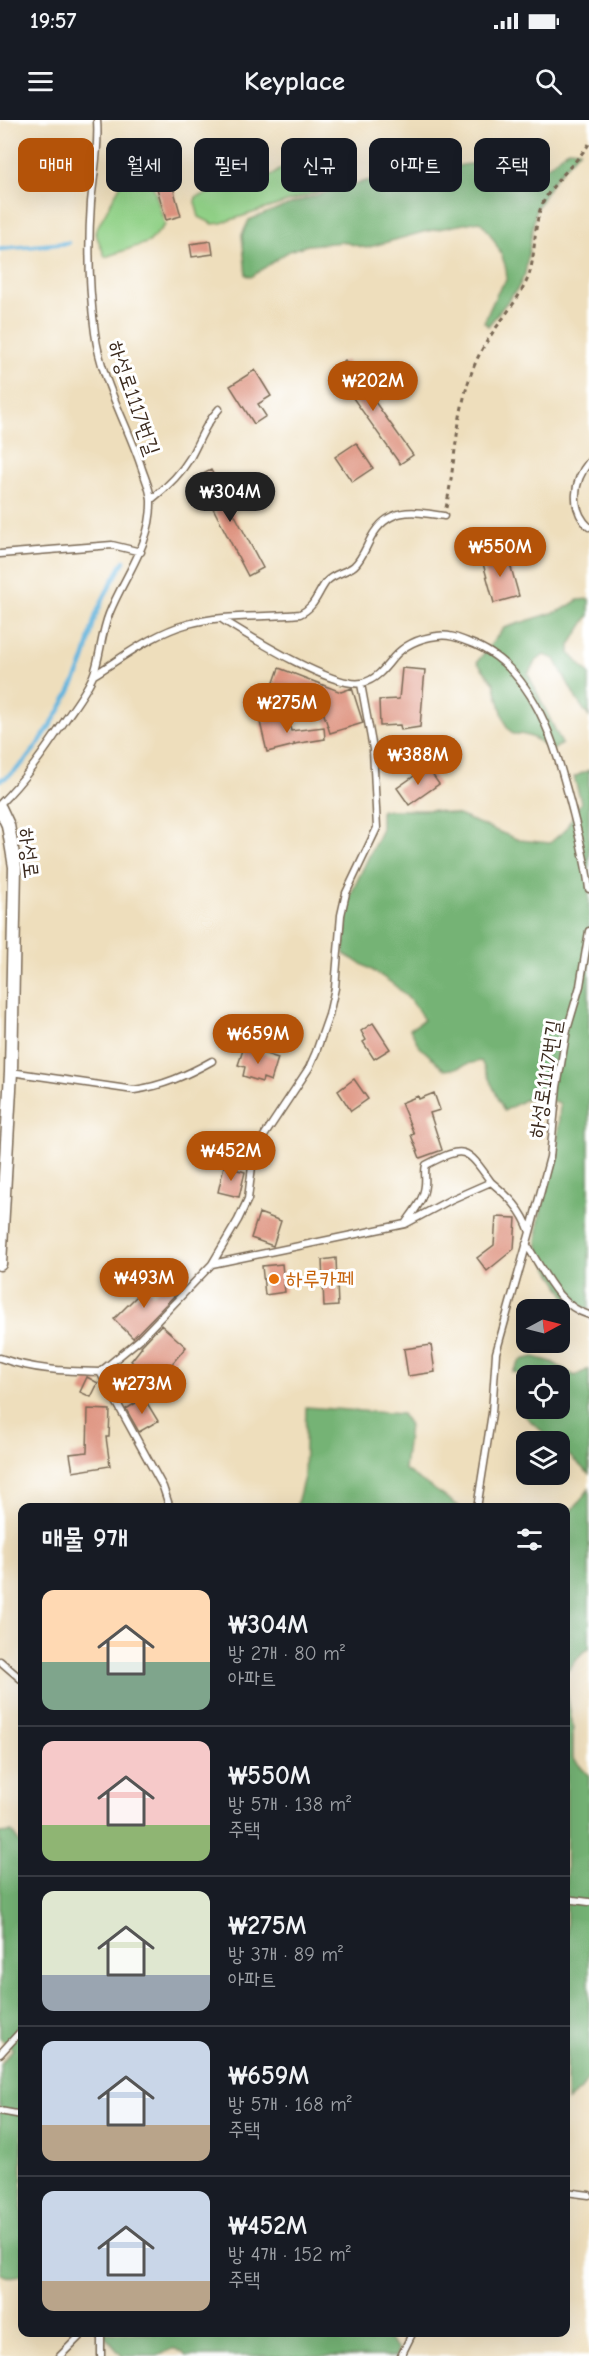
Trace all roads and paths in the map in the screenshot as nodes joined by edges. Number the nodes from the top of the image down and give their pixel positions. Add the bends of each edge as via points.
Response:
1 (97, 120) edge
2 (589, 144) edge
3 (219, 409) dead end
4 (589, 462) edge
5 (152, 499) junction
6 (444, 516) joint
7 (589, 527) edge
8 (141, 552) junction
9 (0, 554) edge
10 (223, 620) junction
11 (94, 675) junction
12 (361, 684) junction
13 (0, 806) edge
14 (589, 889) edge
15 (589, 931) edge
16 (212, 1061) dead end
17 (11, 1072) junction
18 (491, 1182) junction
19 (405, 1224) junction
20 (530, 1232) junction
21 (526, 1244) junction
22 (0, 1264) edge
23 (212, 1264) junction
24 (589, 1315) edge
25 (0, 1358) edge
26 (100, 1372) junction
27 (168, 1503) edge
28 (478, 1503) edge
29 (0, 1661) edge
30 (18, 1677) edge
31 (570, 1900) edge
32 (589, 1902) edge
33 (18, 2034) edge
34 (0, 2054) edge
35 (0, 2111) edge
36 (18, 2114) edge
37 (570, 2193) edge
38 (589, 2195) edge
39 (79, 2337) edge
40 (101, 2337) edge
41 (410, 2337) edge
42 (60, 2356) edge
43 (101, 2356) edge
44 (401, 2356) edge

1 - 5 lane, 하성로1117번길 via 89,258 97,349
2 - 6 path via 540,209 528,276 474,365 466,388
3 - 5 lane via 172,483
4 - 7 lane via 575,499 578,514
5 - 8 lane, 하성로1117번길
6 - 10 lane, 하성로1117번길 via 414,511 400,512 387,519 377,527 353,567 332,576 314,603 300,614
8 - 9 lane via 112,545
8 - 11 lane, 하성로1117번길 via 109,613
10 - 11 lane, 하성로1117번길 via 187,624 161,635
10 - 12 lane via 315,671
11 - 13 lane, 하성로1117번길 via 23,782
12 - 14 lane via 374,678 408,646 439,636 475,644 499,659 529,694 551,740 587,868
12 - 23 lane via 374,757 377,828 346,893 329,1015 309,1068 260,1142 248,1199
13 - 17 street, 하성로 via 8,825 15,867
15 - 20 lane, 하성로1117번길 via 559,1076 550,1157
16 - 17 lane via 176,1080 134,1090
17 - 22 street, 하성로
18 - 19 lane
18 - 19 lane via 468,1153 457,1151 443,1156 426,1165 421,1200
18 - 20 lane via 515,1202
19 - 23 lane
20 - 21 lane, 하성로1117번길
21 - 24 lane via 561,1299
21 - 28 lane, 하성로1117번길 via 496,1353 492,1413
23 - 26 lane via 139,1340
25 - 26 lane via 41,1370
26 - 27 lane
29 - 30 lane
31 - 32 lane
33 - 34 lane
35 - 36 lane
37 - 38 lane
39 - 42 lane
40 - 43 lane
41 - 44 lane

